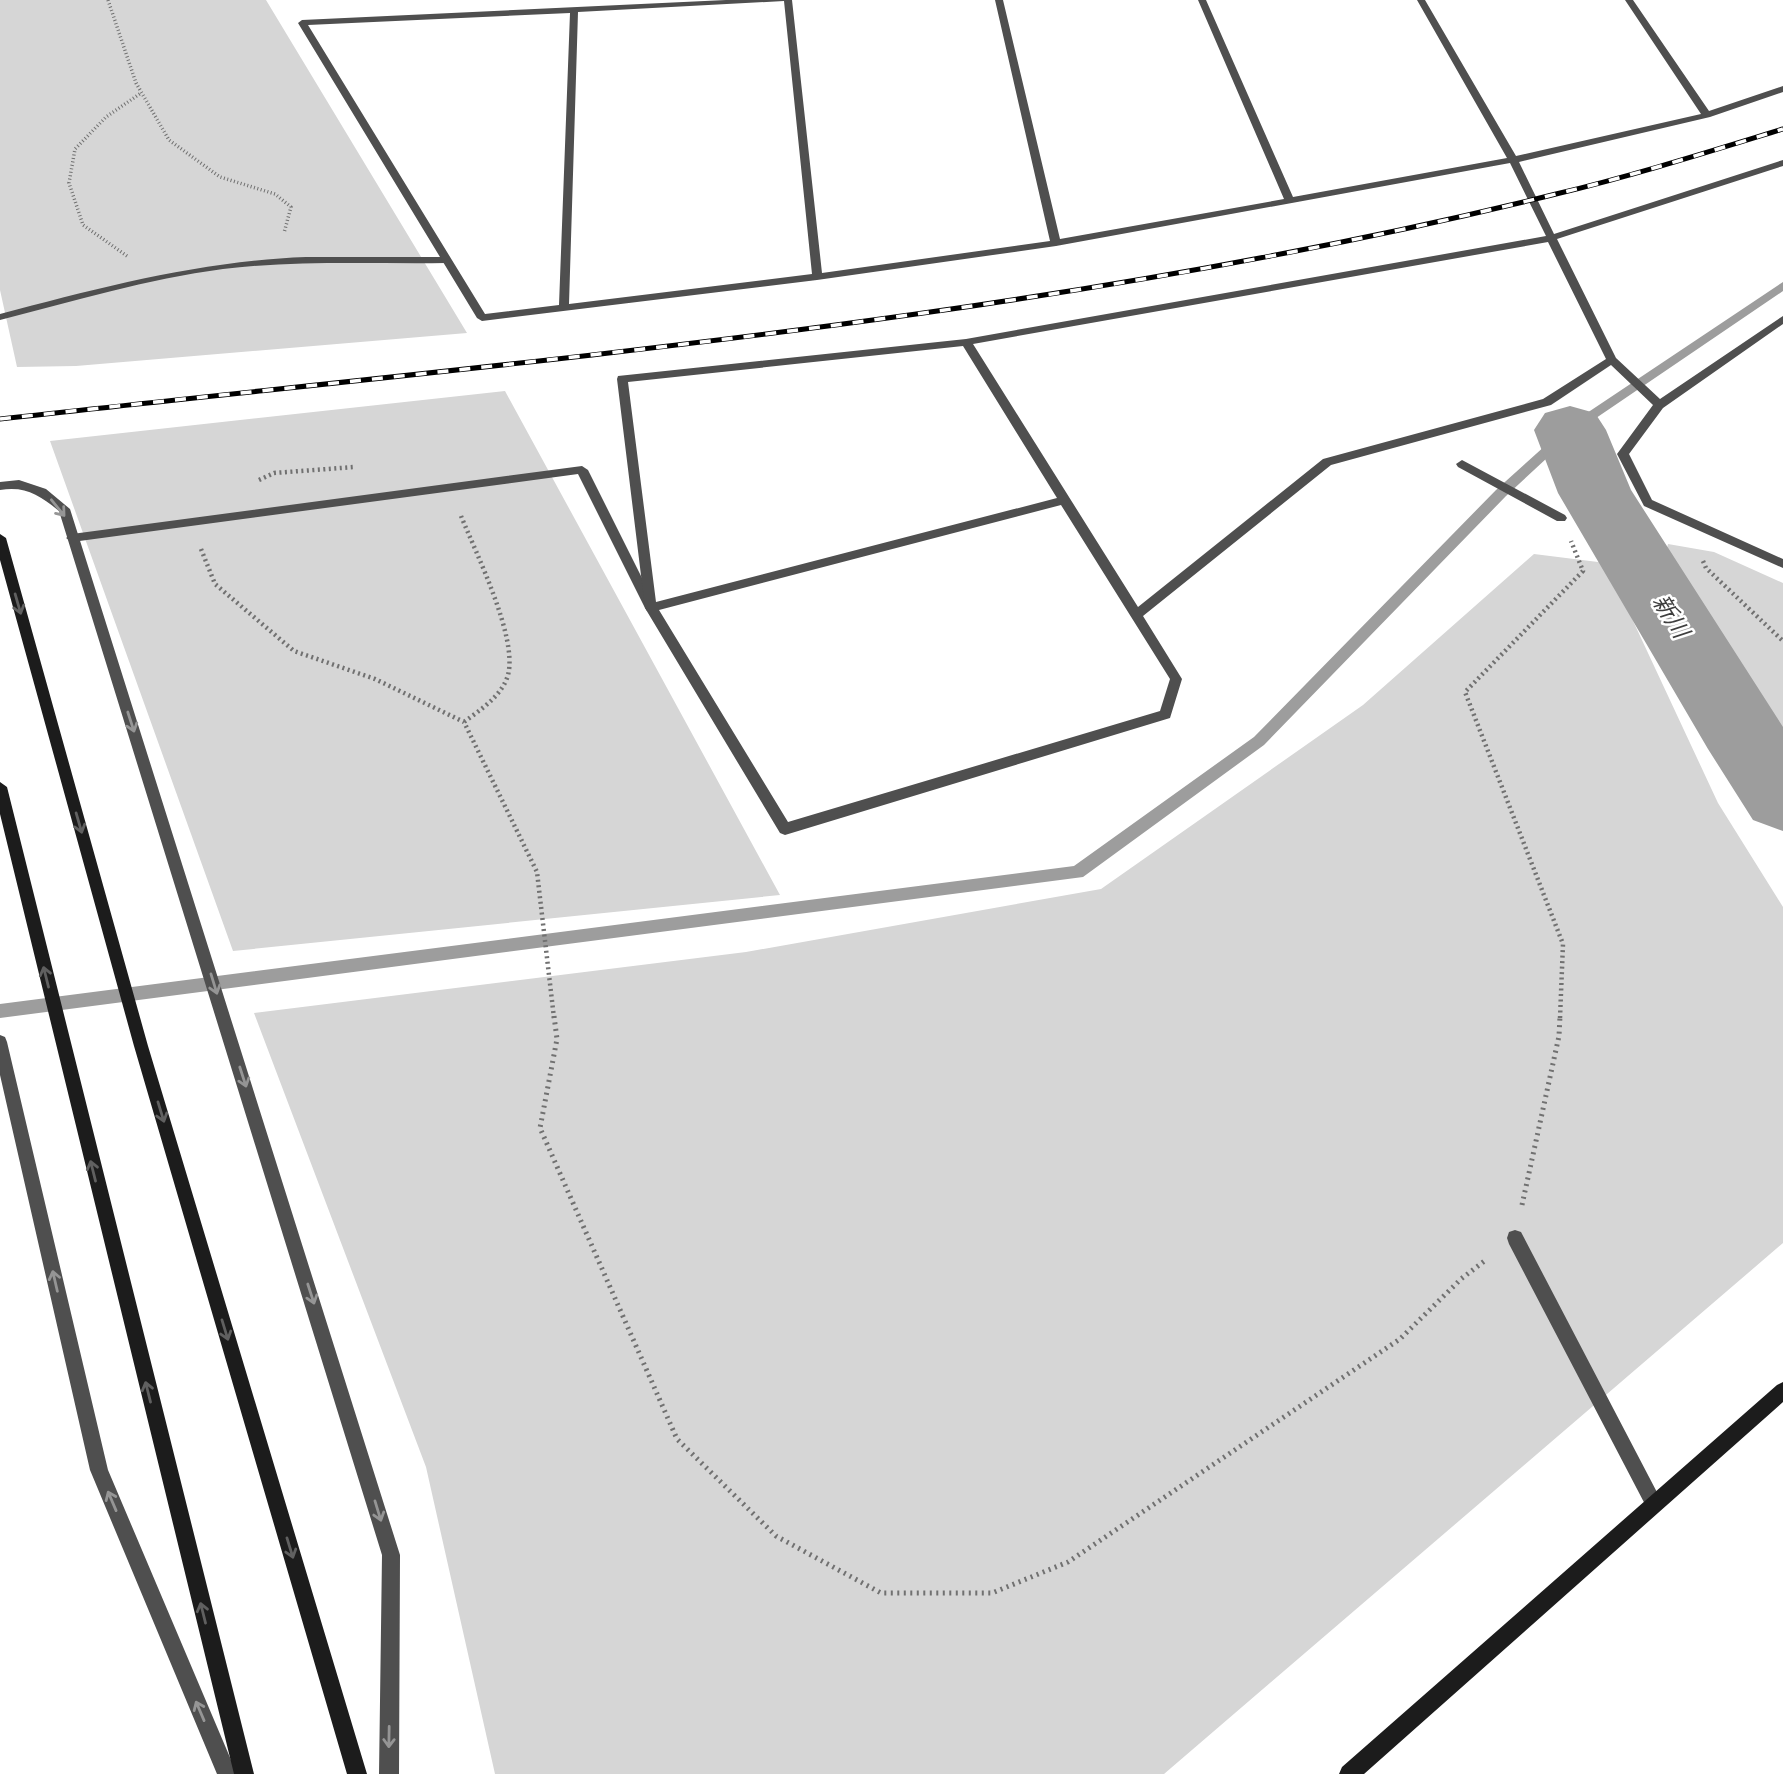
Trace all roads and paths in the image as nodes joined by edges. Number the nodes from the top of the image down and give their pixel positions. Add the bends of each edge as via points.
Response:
1 (108, 0) edge
2 (780, 0) edge
3 (788, 0) edge
4 (999, 0) edge
5 (1202, 0) edge
6 (1421, 0) edge
7 (1629, 0) edge
8 (574, 10) junction
9 (1783, 89) edge
10 (141, 93) junction
11 (1707, 115) junction
12 (1513, 160) junction
13 (1783, 163) edge
14 (1290, 201) junction
15 (1552, 238) junction
16 (1056, 243) junction
17 (446, 260) junction
18 (270, 264) junction
19 (817, 277) junction
20 (159, 279) junction
21 (564, 308) junction
22 (0, 317) edge
23 (1783, 319) edge
24 (966, 342) junction
25 (1612, 360) junction
26 (1659, 405) junction
27 (1462, 464) dead end
28 (0, 486) edge
29 (450, 488) junction
30 (1064, 500) junction
31 (1561, 518) joint
32 (206, 520) junction
33 (1688, 521) junction
34 (0, 538) edge
35 (72, 538) junction
36 (1783, 564) edge
37 (651, 608) junction
38 (1136, 615) junction
39 (1783, 640) edge
40 (464, 722) junction
41 (0, 787) edge
42 (0, 1042) edge
43 (1515, 1238) junction
44 (1783, 1391) edge
45 (1654, 1504) junction
46 (227, 1774) edge
47 (244, 1774) edge
48 (357, 1774) edge
49 (389, 1774) edge
50 (1349, 1774) edge

1 - 10 path
2 - 8 street
3 - 19 street
4 - 16 street
5 - 14 street
6 - 12 street
7 - 11 street
8 - 17 street via 302,23
8 - 21 street
9 - 11 street
10 - 18 path via 169,141 220,177 275,194 291,207
10 - 20 path via 106,117 75,149 69,183 83,225
11 - 12 street
12 - 14 street
12 - 15 street
13 - 15 street
14 - 16 street
15 - 24 street
15 - 25 street
16 - 19 street
17 - 18 street
17 - 21 street via 482,318
18 - 20 street via 223,266
19 - 21 street
20 - 22 street
23 - 26 street
24 - 30 street
24 - 37 street via 622,379
25 - 26 street
25 - 38 street via 1547,402 1327,462
26 - 33 street via 1623,454 1648,503
27 - 31 street
28 -> 35 street via 19,482 41,490 64,509
29 - 32 street
29 - 37 street via 582,470
29 - 40 path via 505,629 509,674 491,702
30 - 37 street
30 - 38 street
31 - 43 path via 1583,571 1465,692 1563,944 1559,1036
32 - 35 street
32 - 40 path via 198,542 215,584 294,651 375,679
33 - 36 street
33 - 39 path via 1706,568
34 -> 48 street via 141,1046
35 -> 49 street via 391,1555
37 - 38 street via 785,829 1165,714 1176,679
40 - 43 path via 537,872 557,1039 540,1128 677,1439 776,1536 881,1593 992,1593 1068,1562 1400,1339 1461,1279
47 -> 41 street
46 -> 42 street via 99,1470
43 - 45 street
44 - 45 street
45 - 50 street

